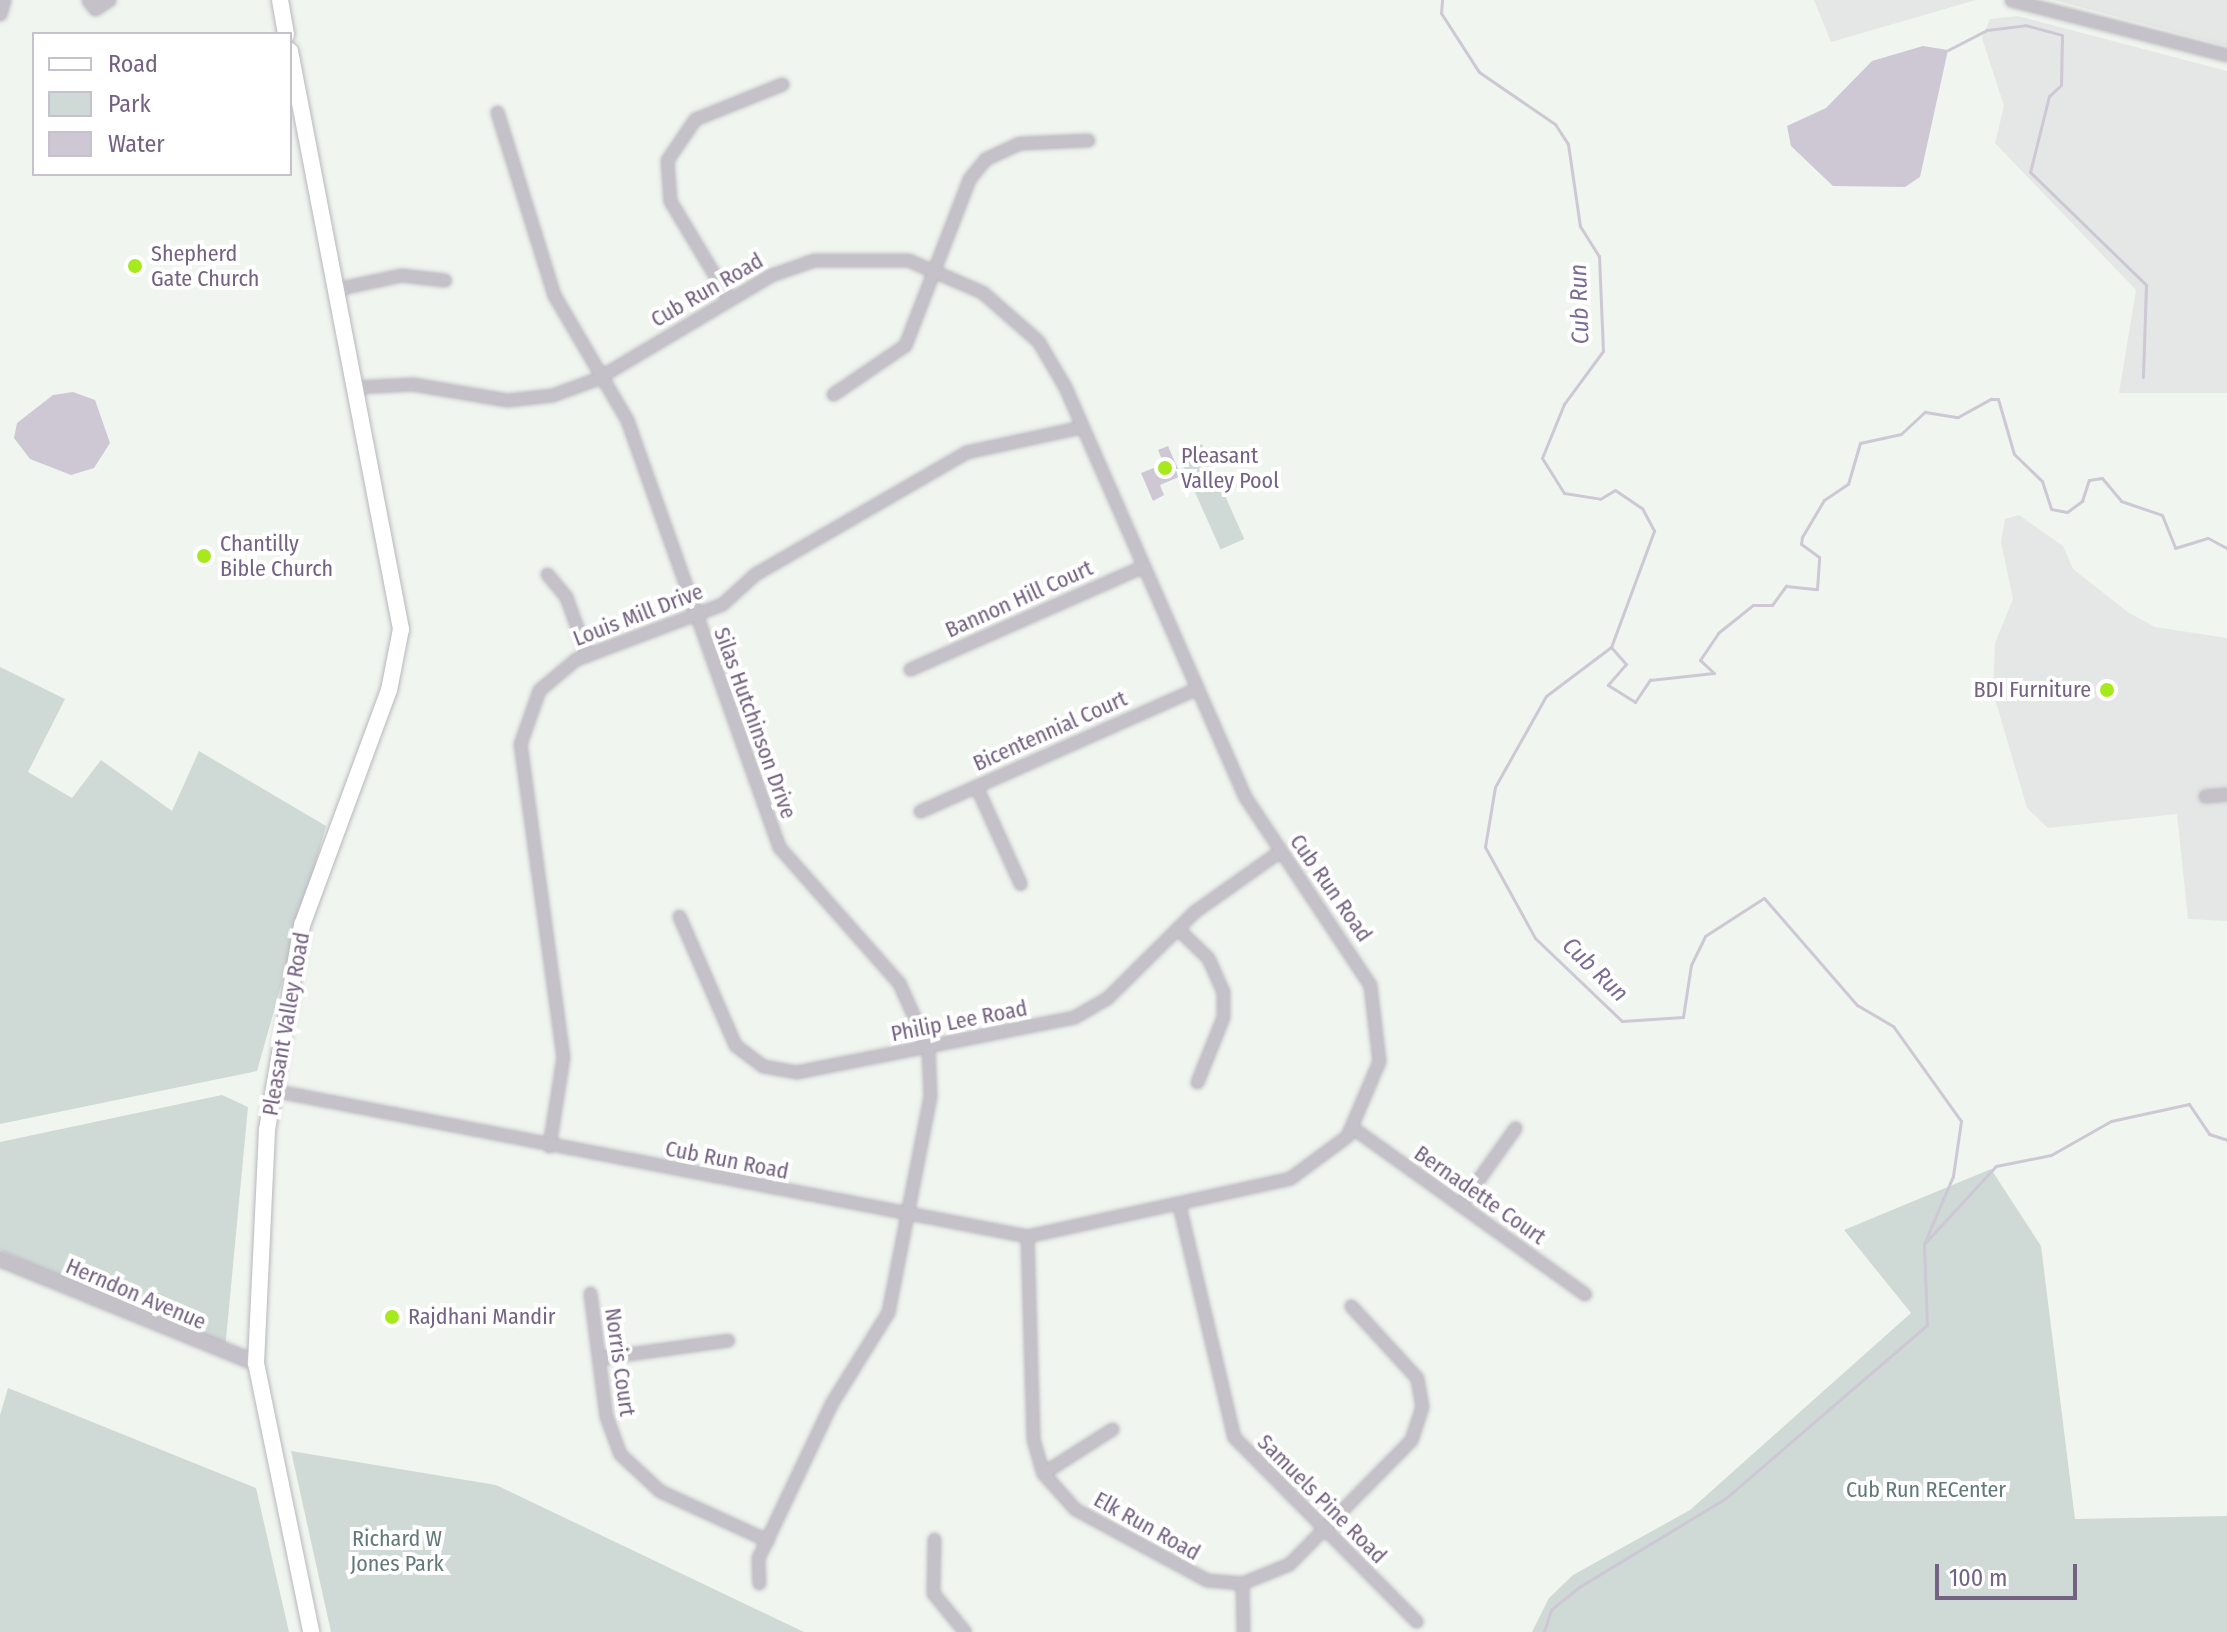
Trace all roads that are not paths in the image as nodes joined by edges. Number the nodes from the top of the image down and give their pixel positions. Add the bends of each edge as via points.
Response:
1 (4, 0) edge
2 (88, 0) edge
3 (109, 0) edge
4 (280, 0) edge
5 (2011, 0) edge
6 (0, 14) edge
7 (286, 32) edge
8 (2227, 55) edge
9 (292, 61) edge
10 (782, 84) dead end
11 (497, 112) dead end
12 (1088, 140) dead end
13 (937, 270) junction
14 (445, 280) dead end
15 (336, 289) junction
16 (729, 299) junction
17 (602, 375) junction
18 (354, 387) junction
19 (833, 394) dead end
20 (1082, 427) junction
21 (1143, 566) junction
22 (547, 574) dead end
23 (696, 617) junction
24 (587, 655) junction
25 (910, 669) dead end
26 (1197, 688) junction
27 (976, 786) junction
28 (2227, 794) edge
29 (2205, 796) dead end
30 (920, 811) dead end
31 (1280, 851) junction
32 (1020, 883) dead end
33 (679, 916) dead end
34 (1177, 928) junction
35 (928, 1048) junction
36 (1197, 1082) dead end
37 (272, 1090) junction
38 (1353, 1128) junction
39 (1515, 1128) dead end
40 (549, 1146) junction
41 (1179, 1205) junction
42 (1460, 1205) junction
43 (907, 1215) junction
44 (1027, 1236) junction
45 (0, 1259) edge
46 (590, 1293) dead end
47 (1585, 1294) dead end
48 (1351, 1306) dead end
49 (728, 1340) dead end
50 (599, 1358) junction
51 (256, 1363) junction
52 (1112, 1429) dead end
53 (1043, 1473) junction
54 (1324, 1530) junction
55 (934, 1539) dead end
56 (767, 1540) junction
57 (759, 1583) dead end
58 (1242, 1583) junction
59 (1416, 1621) dead end
60 (311, 1632) edge
61 (965, 1632) edge
62 (1243, 1632) edge

1 - 6 street
2 - 3 street via 95,9
4 - 7 main road
5 - 8 street
9 - 15 main road, Pleasant Valley Road
10 - 16 street via 695,119 667,160 670,201
11 - 17 street, Silas Hutchinson Drive via 554,295
12 - 13 street via 1020,143 985,159 969,179
13 - 16 street, Cub Run Road via 875,256 814,260
13 - 19 street via 905,345
13 - 20 street, Cub Run Road via 996,301 1038,341
14 - 15 street via 401,275
15 - 18 main road, Pleasant Valley Road
16 - 17 street, Cub Run Road
17 - 18 street, Cub Run Road via 552,395 507,400 412,384
17 - 23 street, Silas Hutchinson Drive via 631,431
18 - 37 main road, Pleasant Valley Road via 392,568 400,650 302,925
20 - 21 street, Cub Run Road
20 - 23 street, Louis Mill Drive via 966,452 755,574
21 - 25 street, Bannon Hill Court
21 - 26 street, Cub Run Road
22 - 24 street via 563,591
23 - 24 street, Louis Mill Drive
23 - 35 street, Silas Hutchinson Drive via 779,847 899,983
24 - 40 street, Louis Mill Drive via 539,690 520,744 563,1057
26 - 27 street, Bicentennial Court
26 - 31 street, Cub Run Road via 1245,797
27 - 30 street, Bicentennial Court
27 - 32 street
28 - 29 street
31 - 34 street, Philip Lee Road
31 - 38 street, Cub Run Road via 1362,967 1378,1013 1374,1081
33 - 35 street, Philip Lee Road via 722,1024 753,1061 796,1072
34 - 35 street, Philip Lee Road via 1107,998 1074,1017
34 - 36 street via 1208,958 1223,991 1219,1031 1198,1064
35 - 43 street, Silas Hutchinson Drive via 930,1096
37 - 40 street, Cub Run Road
37 - 51 main road, Pleasant Valley Road
38 - 41 street, Cub Run Road via 1290,1178
38 - 42 street, Bernadette Court
39 - 42 street
40 - 43 street, Cub Run Road
41 - 44 street, Cub Run Road
41 - 54 street, Samuels Pine Road via 1229,1428
42 - 47 street, Bernadette Court
43 - 44 street, Cub Run Road
43 - 56 street, Silas Hutchinson Drive via 883,1326 831,1404
44 - 53 street, Elk Run Road via 1032,1428
45 - 51 street, Herndon Avenue
46 - 50 street, Norris Court
48 - 54 street via 1409,1365 1422,1407 1407,1445
49 - 50 street
50 - 56 street, Norris Court via 608,1424 628,1466 660,1491
51 - 60 main road, Pleasant Valley Road
52 - 53 street
53 - 58 street, Elk Run Road via 1075,1509 1184,1571
54 - 58 street via 1289,1564
54 - 59 street, Samuels Pine Road
55 - 61 street via 933,1593
56 - 57 street, Silas Hutchinson Drive
58 - 62 street

